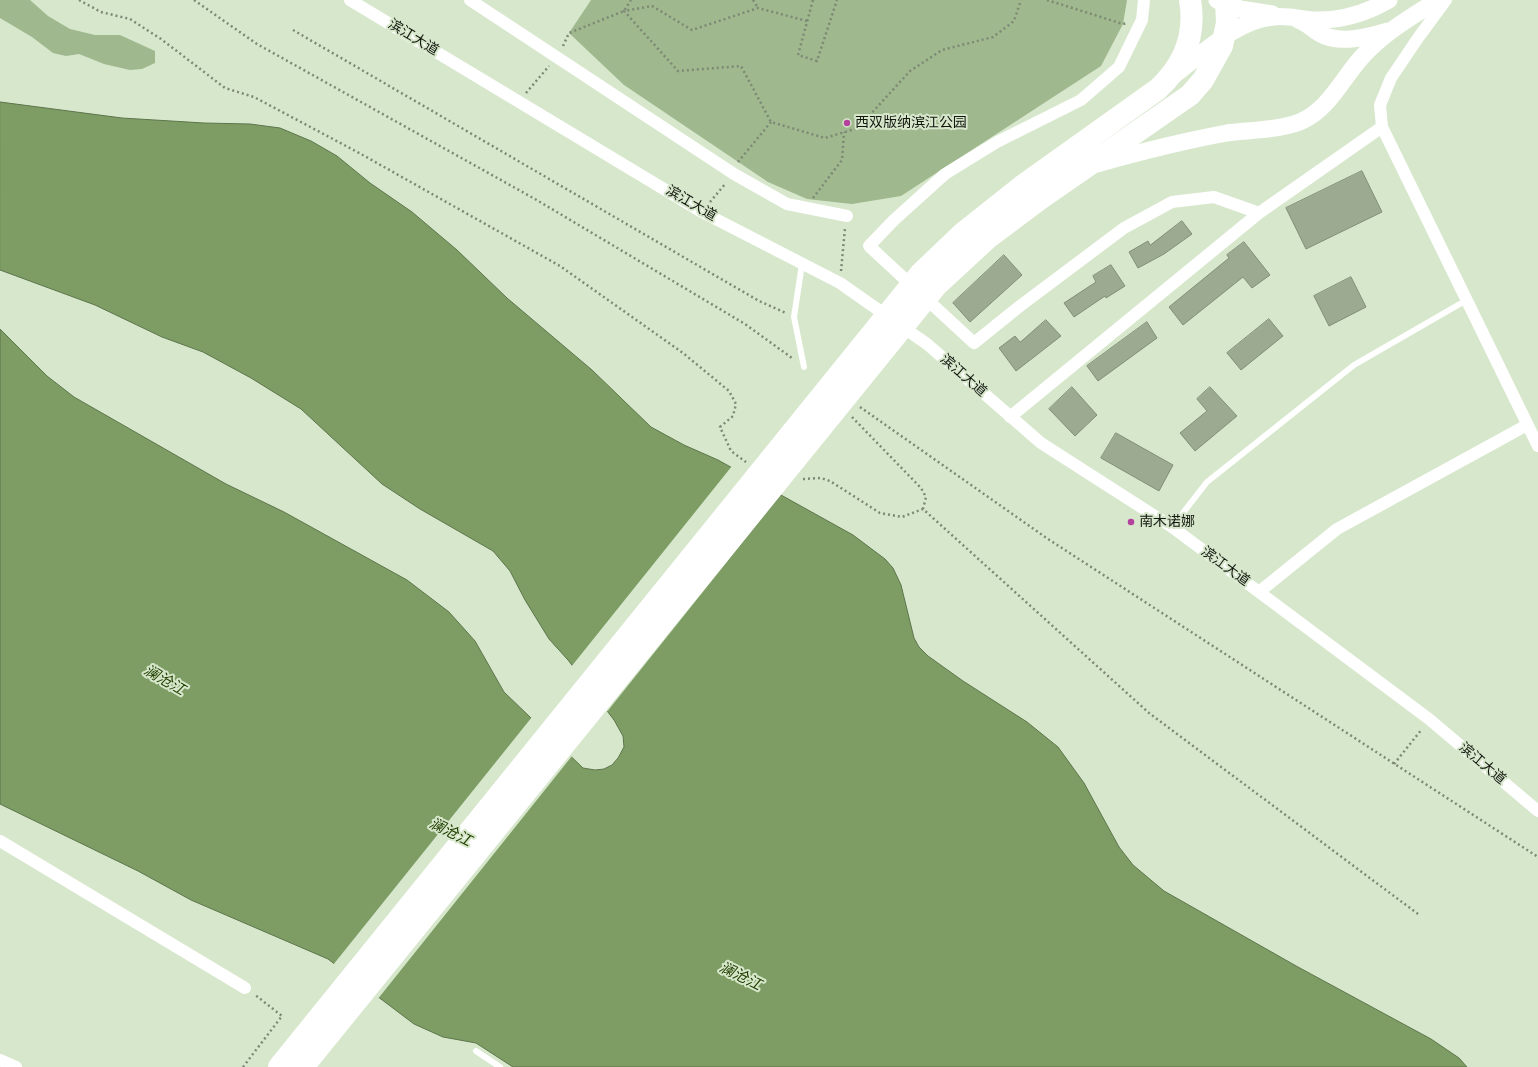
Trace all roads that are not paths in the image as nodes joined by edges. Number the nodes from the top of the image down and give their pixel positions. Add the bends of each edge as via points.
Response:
1 (350, 0) edge
2 (1144, 0) edge
3 (1190, 0) edge
4 (1260, 0) edge
5 (1388, 0) edge
6 (1438, 0) edge
7 (1446, 0) edge
8 (472, 1) edge
9 (1223, 2) edge
10 (1286, 17) junction
11 (1389, 31) junction
12 (1224, 36) junction
13 (1169, 79) junction
14 (1382, 127) junction
15 (1083, 168) junction
16 (1259, 213) junction
17 (847, 216) road end
18 (802, 264) junction
19 (929, 280) junction
20 (1466, 301) junction
21 (804, 367) road end
22 (1010, 417) junction
23 (1527, 425) junction
24 (1538, 446) edge
25 (1172, 527) junction
26 (1259, 592) junction
27 (1538, 811) edge
28 (0, 841) edge
29 (245, 988) road end
30 (476, 1051) dead end
31 (0, 1060) edge
32 (16, 1067) edge
33 (279, 1067) edge
34 (303, 1067) edge
35 (500, 1067) edge

1 - 18 street, 滨江大道 via 702,212
2 - 16 street via 1142,20 1119,67 1081,100 997,142 945,174 868,246 974,343 1124,228 1172,202 1214,197
3 - 13 highway via 1189,40 1178,67
4 - 10 main road
5 - 10 main road via 1364,12 1333,20
6 - 11 main road
7 - 14 street via 1391,78 1380,105
8 - 17 street via 734,174 787,204
9 - 10 main road
9 - 12 highway
10 - 11 main road via 1304,22 1332,38 1370,36
10 - 12 main road via 1260,20
11 - 15 main road via 1361,58 1319,110 1300,122 1176,143
12 - 13 main road
12 - 15 highway via 1213,64 1190,95
13 - 19 highway via 1153,94 1022,186 964,232
14 - 16 street
14 - 20 street
15 - 19 highway
16 - 22 street
18 - 21 lane via 794,317
18 - 22 street, 滨江大道 via 840,283 927,344
19 - 33 highway
19 - 34 highway
20 - 23 street
20 - 25 lane via 1354,365 1207,482
22 - 25 street, 滨江大道 via 1041,442
23 - 24 street
23 - 26 street via 1337,529
25 - 26 street, 滨江大道
26 - 27 street, 滨江大道 via 1430,719
28 - 29 street
30 - 35 lane
31 - 32 street

